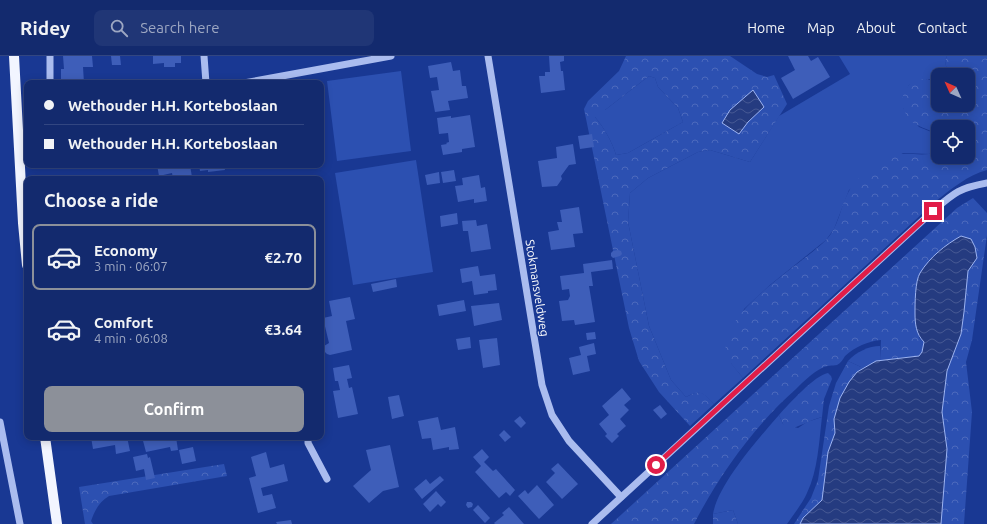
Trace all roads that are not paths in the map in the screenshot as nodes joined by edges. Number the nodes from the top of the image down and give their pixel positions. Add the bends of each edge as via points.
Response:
1 (14, 56) edge
2 (50, 56) edge
3 (204, 56) edge
4 (391, 56) edge
5 (488, 56) edge
6 (50, 80) edge
7 (206, 80) edge
8 (260, 80) edge
9 (987, 183) edge
10 (24, 234) edge
11 (0, 422) edge
12 (45, 440) edge
13 (308, 440) edge
14 (327, 479) dead end
15 (622, 497) junction
16 (20, 524) edge
17 (57, 524) edge
18 (592, 524) edge

1 - 10 main road
2 - 6 street
3 - 7 street
4 - 8 street
5 - 15 street, Stokmansveldweg via 542,385 552,415 569,441
9 - 15 street via 963,188 933,211
11 - 16 street
12 - 17 main road
13 - 14 street
15 - 18 street

